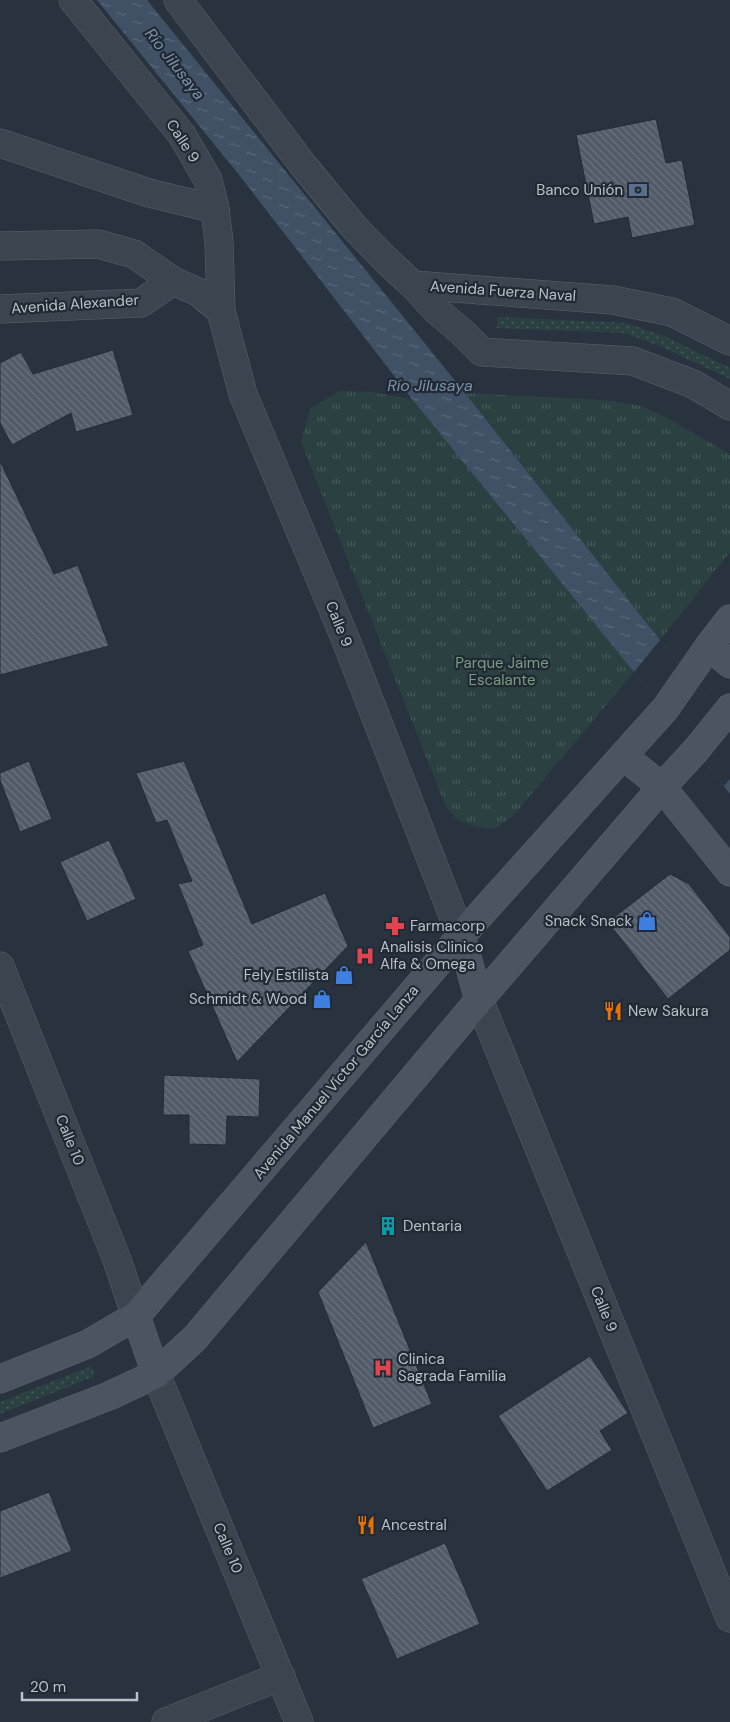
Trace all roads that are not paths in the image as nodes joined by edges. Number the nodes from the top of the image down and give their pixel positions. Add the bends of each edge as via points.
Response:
1 (73, 0) edge
2 (179, 0) edge
3 (0, 143) edge
4 (215, 209) junction
5 (0, 246) edge
6 (173, 281) junction
7 (413, 285) junction
8 (0, 309) edge
9 (221, 311) junction
10 (730, 340) edge
11 (730, 406) edge
12 (730, 619) edge
13 (709, 646) junction
14 (730, 664) edge
15 (726, 712) edge
16 (623, 756) junction
17 (662, 787) junction
18 (730, 872) edge
19 (461, 936) junction
20 (0, 966) edge
21 (479, 1000) junction
22 (136, 1316) junction
23 (156, 1374) junction
24 (0, 1379) edge
25 (0, 1438) edge
26 (730, 1618) edge
27 (281, 1676) junction
28 (166, 1722) edge
29 (299, 1722) edge

1 - 4 street, Calle 9 via 182,135 208,180
2 - 7 street via 334,203
3 - 4 street via 149,193
4 - 9 street, Calle 9
5 - 6 street via 98,244 134,254
6 - 8 street, Avenida Alexander via 141,303
6 - 9 street via 198,292
7 - 10 street, Avenida Fuerza Naval via 614,300 672,312
7 - 11 street, Avenida Fuerza Naval via 482,352 633,361 693,384
9 - 19 street, Calle 9 via 243,394 345,638
12 - 13 main road, Avenida Manuel Víctor García Lanza
13 - 14 main road
13 - 16 main road, Avenida Manuel Víctor García Lanza via 664,709
15 - 17 main road
16 - 17 main road
16 - 19 main road, Avenida Manuel Víctor García Lanza
17 - 18 main road
17 - 21 main road
19 - 21 main road
19 - 22 main road, Avenida Manuel Víctor García Lanza
20 - 22 street, Calle 10 via 117,1260
21 - 23 main road via 195,1338
21 - 26 street, Calle 9
22 - 23 main road
22 - 24 main road, Avenida Manuel Víctor García Lanza via 88,1344
23 - 25 main road via 109,1396
23 - 27 street, Calle 10
27 - 28 street
27 - 29 street, Calle 10

